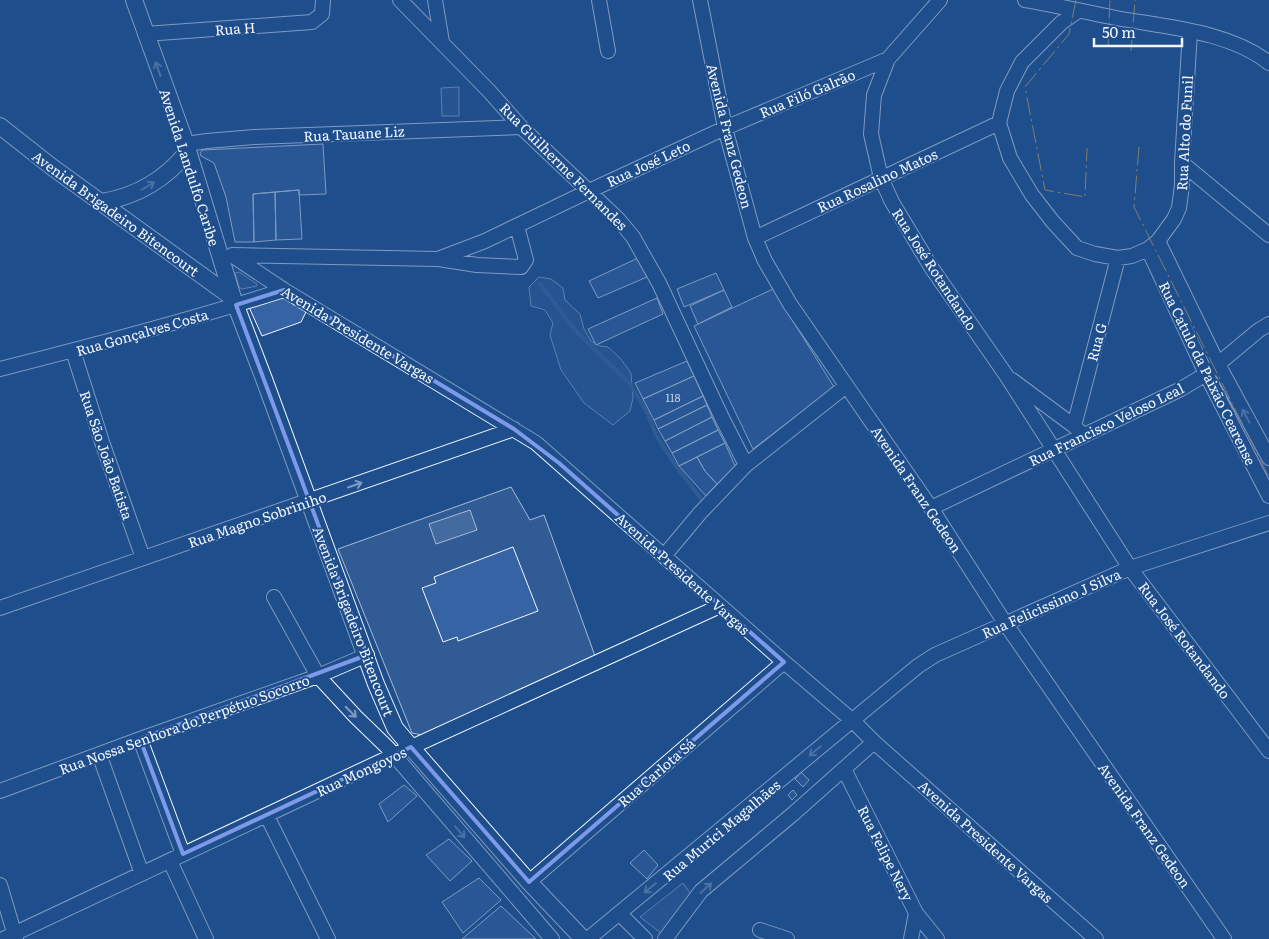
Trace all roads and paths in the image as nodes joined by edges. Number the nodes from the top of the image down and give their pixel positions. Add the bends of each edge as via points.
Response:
1 (134, 0) edge
2 (400, 0) edge
3 (435, 0) edge
4 (599, 0) edge
5 (700, 0) edge
6 (940, 0) edge
7 (1025, 0) edge
8 (323, 7) edge
9 (1078, 11) junction
10 (1190, 31) junction
11 (145, 34) junction
12 (442, 42) junction
13 (608, 51) dead end
14 (888, 59) junction
15 (1269, 63) edge
16 (999, 123) junction
17 (0, 126) edge
18 (521, 127) junction
19 (725, 128) junction
20 (187, 148) junction
21 (1182, 163) junction
22 (880, 178) junction
23 (589, 190) junction
24 (102, 202) junction
25 (518, 226) junction
26 (1269, 235) edge
27 (756, 238) junction
28 (1153, 245) junction
29 (226, 255) junction
30 (1118, 258) junction
31 (438, 259) junction
32 (284, 290) junction
33 (234, 302) junction
34 (1269, 324) edge
35 (72, 351) junction
36 (1218, 364) junction
37 (0, 369) edge
38 (1206, 374) junction
39 (1006, 375) junction
40 (846, 386) junction
41 (1074, 426) junction
42 (514, 429) junction
43 (1084, 436) junction
44 (1053, 450) junction
45 (1269, 458) edge
46 (746, 464) junction
47 (1269, 496) edge
48 (310, 501) junction
49 (932, 508) junction
50 (1269, 523) edge
51 (664, 556) junction
52 (143, 558) junction
53 (1130, 568) junction
54 (274, 597) dead end
55 (720, 606) junction
56 (0, 608) edge
57 (1005, 623) junction
58 (367, 655) junction
59 (784, 662) junction
60 (318, 676) junction
61 (854, 721) junction
62 (140, 739) junction
63 (874, 742) junction
64 (411, 747) junction
65 (1268, 747) edge
66 (99, 754) junction
67 (394, 755) junction
68 (844, 769) junction
69 (0, 791) edge
70 (267, 816) junction
71 (183, 854) junction
72 (170, 861) junction
73 (142, 874) junction
74 (529, 882) junction
75 (0, 885) edge
76 (619, 913) junction
77 (916, 913) junction
78 (760, 930) dead end
79 (11, 937) edge
80 (206, 939) edge
81 (328, 939) edge
82 (552, 939) edge
83 (583, 939) edge
84 (588, 939) edge
85 (646, 939) edge
86 (665, 939) edge
87 (787, 939) edge
88 (910, 939) edge
89 (937, 939) edge
90 (1096, 939) edge
91 (1224, 939) edge

1 - 11 main road, Avenida Landulfo Caribe
2 - 12 street, Rua Guilherme Fernandes
3 - 12 street
4 - 13 street
5 - 19 street, Avenida Franz Gedeon
6 - 14 street, Rua José Rotandando
7 - 9 street
8 - 11 street, Rua H via 312,22 299,24
9 - 10 street
9 - 16 street via 1061,23 1022,62 1007,91
10 - 15 street via 1224,39
10 - 21 street, Rua Alto do Funil
20 -> 11 main road, Avenida Landulfo Caribe
12 - 18 street, Rua Guilherme Fernandes
14 - 19 street, Rua Filó Galrão
14 - 22 street, Rua José Rotandando via 874,95 871,134
16 - 22 street, Rua Rosalino Matos
16 - 30 street via 1010,158 1053,222 1078,248
17 - 24 main road, Avenida Brigadeiro Bitencourt
18 - 20 street, Rua Tauane Liz via 254,138 207,141
18 - 23 street, Rua Guilherme Fernandes
19 - 23 street, Rua José Leto
19 - 27 street, Avenida Franz Gedeon
24 -> 20 main road via 130,196 150,186 166,175
20 - 29 main road, Avenida Landulfo Caribe
21 - 26 street
21 - 28 street, Rua Alto do Funil via 1179,208
22 - 27 street, Rua Rosalino Matos
22 - 39 street, Rua José Rotandando via 931,267
23 - 25 street, Rua José Leto
23 - 46 street, Rua Guilherme Fernandes via 633,237 659,283
24 - 33 main road, Avenida Brigadeiro Bitencourt
25 - 31 street, Rua José Leto
25 - 31 street, Rua José Leto via 526,260 521,267
27 - 40 street, Avenida Franz Gedeon via 765,261 790,304
28 - 30 street via 1132,256
28 - 36 street, Rua Catulo da Paixão Cearense
28 - 38 street, Rua Catulo da Paixão Cearense
29 - 31 street, Rua José Leto
29 - 32 street, Avenida Presidente Vargas
29 - 33 main road, Avenida Landulfo Caribe
30 - 41 street, Rua G
32 - 33 street, Rua Gonçalves Costa
32 - 42 street, Avenida Presidente Vargas
33 - 35 street, Rua Gonçalves Costa
33 - 48 main road, Avenida Brigadeiro Bitencourt
34 - 36 street, Rua Francisco Veloso Leal
35 - 37 street, Rua Gonçalves Costa
35 - 52 street, Rua São João Batista
36 - 38 street, Rua Francisco Veloso Leal
45 -> 36 street, Rua Catulo da Paixão Cearense
38 - 43 street, Rua Francisco Veloso Leal
38 - 47 street, Rua Catulo da Paixão Cearense
39 - 41 street, Rua José Rotandando
39 - 44 street, Rua José Rotandando
40 - 46 street
40 - 49 street, Avenida Franz Gedeon
41 - 43 street, Rua José Rotandando
48 -> 42 street, Rua Magno Sobriniho
42 - 51 street, Avenida Presidente Vargas via 560,463
43 - 44 street, Rua Francisco Veloso Leal
44 - 49 street, Rua Francisco Veloso Leal
44 - 53 street, Rua José Rotandando
46 - 51 street
48 - 52 street, Rua Magno Sobriniho
48 - 58 main road, Avenida Brigadeiro Bitencourt
49 - 57 street, Avenida Franz Gedeon
50 - 53 street, Rua Felicissimo J Silva
51 - 55 street, Avenida Presidente Vargas
52 - 56 street, Rua Magno Sobriniho
53 - 57 street, Rua Felicissimo J Silva
53 - 65 street, Rua José Rotandando
54 - 60 street
55 - 59 street, Avenida Presidente Vargas
55 - 64 street, Rua Mongoyos
57 - 61 street, Rua Felicissimo J Silva via 918,666
57 - 91 street, Avenida Franz Gedeon
58 - 60 street, Rua Nossa Senhora do Perpétuo Socorro
58 - 64 main road, Avenida Brigadeiro Bitencourt via 395,728
59 - 61 street, Avenida Presidente Vargas
59 - 74 street, Rua Carlota Sá
60 - 62 street, Rua Nossa Senhora do Perpétuo Socorro
60 -> 67 street
61 - 63 street, Avenida Presidente Vargas
61 -> 76 street, Rua Murici Magalhães
62 - 66 street, Rua Nossa Senhora do Perpétuo Socorro
62 - 71 street
63 - 68 street
63 - 90 street, Avenida Presidente Vargas
64 - 67 street, Rua Mongoyos
64 - 74 main road, Avenida Brigadeiro Bitencourt
66 - 69 street, Rua Nossa Senhora do Perpétuo Socorro
66 - 73 street
67 - 70 street, Rua Mongoyos
67 -> 82 street
68 - 77 street, Rua Felipe Nery
86 -> 68 street via 702,891
70 - 71 street, Rua Mongoyos
70 - 81 street
71 - 72 street, Rua Mongoyos
72 - 73 street, Rua Mongoyos
72 - 80 street
73 - 79 street, Rua Mongoyos
74 - 83 main road, Avenida Brigadeiro Bitencourt
75 - 79 street
76 - 84 street, Rua Murici Magalhães
76 - 85 street
77 - 88 street, Rua Felipe Nery
77 - 89 street
78 - 87 street

